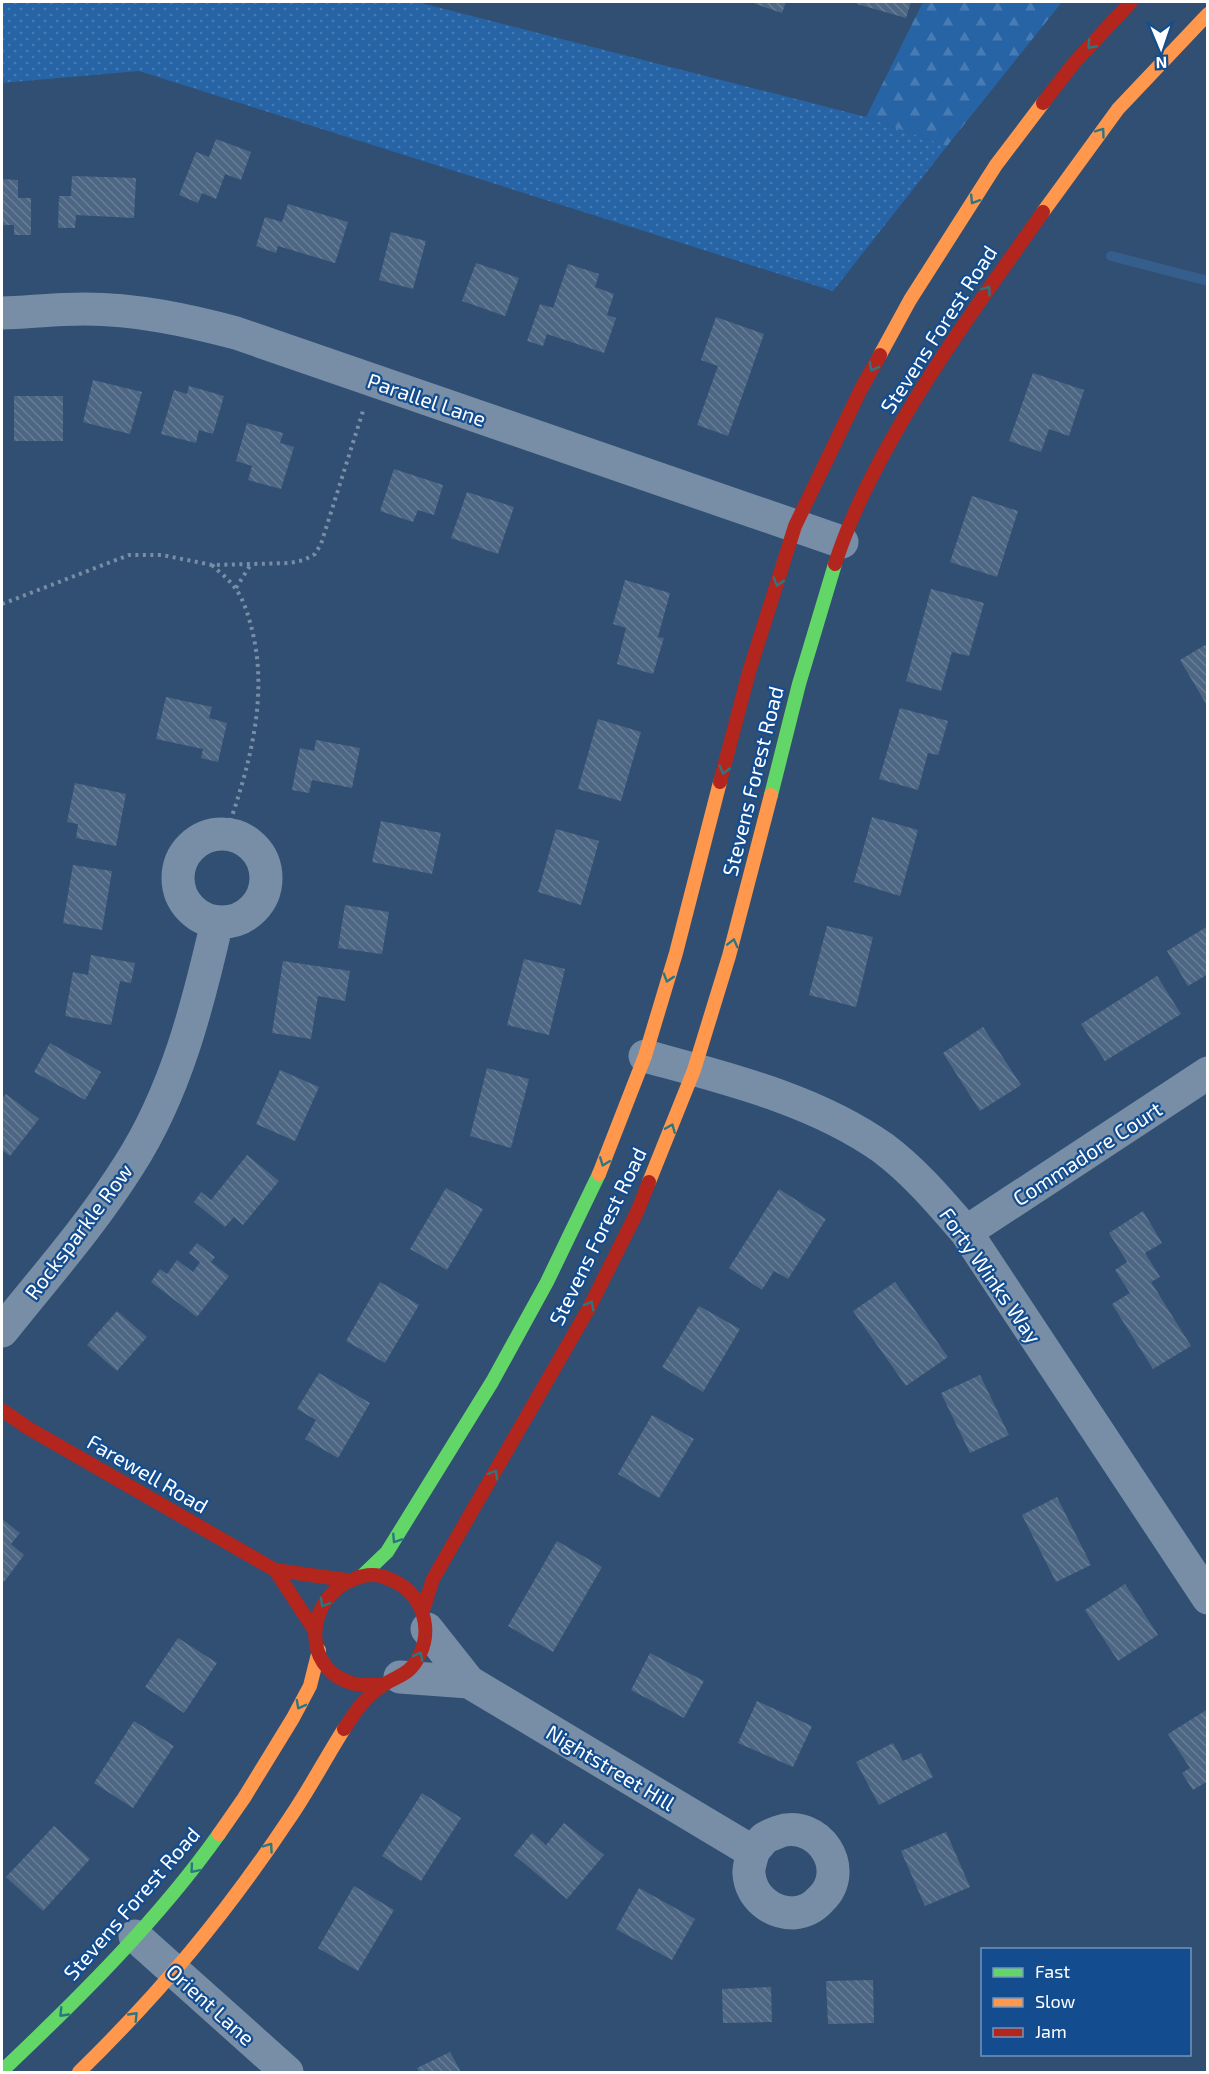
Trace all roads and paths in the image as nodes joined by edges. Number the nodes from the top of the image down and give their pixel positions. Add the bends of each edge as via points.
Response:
1 (1131, 2) edge
2 (1208, 14) edge
3 (2, 314) edge
4 (374, 381) junction
5 (795, 526) junction
6 (842, 542) junction
7 (251, 564) junction
8 (212, 565) junction
9 (236, 588) junction
10 (2, 604) edge
11 (226, 834) junction
12 (217, 922) junction
13 (645, 1056) junction
14 (694, 1070) junction
15 (1208, 1073) edge
16 (966, 1232) junction
17 (2, 1331) edge
18 (2, 1410) edge
19 (275, 1570) junction
20 (363, 1575) junction
21 (346, 1580) junction
22 (1208, 1598) edge
23 (425, 1620) junction
24 (315, 1631) junction
25 (319, 1650) junction
26 (392, 1681) junction
27 (469, 1682) junction
28 (753, 1851) dead end
29 (135, 1936) junction
30 (176, 1972) junction
31 (2, 2072) edge
32 (79, 2073) edge
33 (287, 2073) edge

1 -> 5 street, Stevens Forest Road via 1074,63 989,175 910,300 861,389
6 -> 2 street, Stevens Forest Road via 870,479 954,338 1118,109
3 - 4 street, Parallel Lane via 86,309 184,319
4 - 5 street, Parallel Lane
4 - 7 path via 315,554 304,560
5 - 6 street, Parallel Lane
5 -> 13 street, Stevens Forest Road via 749,672
14 -> 6 street, Stevens Forest Road via 729,956 799,684
7 - 8 path
7 - 9 path
8 - 9 path
8 - 10 path via 162,555 129,555
9 - 11 path via 256,645 259,693 255,735
11 - 12 street via 201,838 188,849 178,866 178,885 184,901 194,913
11 - 12 street via 250,843 262,857 266,880 261,899 250,912 235,920
12 - 17 street, Rocksparkle Row via 202,991 159,1109 130,1164 99,1209
13 - 14 street, Forty Winks Way
13 -> 20 street, Stevens Forest Road via 595,1186 547,1282 422,1498 387,1552
14 - 16 street, Forty Winks Way via 784,1098 839,1122 882,1148 923,1182
23 -> 14 street, Stevens Forest Road via 433,1579 594,1298 638,1210
15 - 16 street, Commadore Court
16 - 22 street, Forty Winks Way
18 - 19 street, Farewell Road
19 - 21 street, Farewell Road
19 - 24 street, Farewell Road
20 - 21 street, Stevens Forest Road
20 - 23 street, Stevens Forest Road via 381,1575 399,1582 414,1594
21 -> 24 street, Stevens Forest Road via 331,1590 321,1605
26 -> 23 street, Stevens Forest Road via 415,1665 423,1648
23 - 27 street
24 - 25 street, Stevens Forest Road
25 - 26 street, Stevens Forest Road via 332,1670 347,1681 364,1686
25 -> 29 street, Stevens Forest Road via 310,1686 244,1798 198,1864
26 - 27 street
30 -> 26 street, Stevens Forest Road via 291,1816 356,1711
27 - 28 street, Nightstreet Hill
29 - 30 street, Orient Lane
29 -> 31 street, Stevens Forest Road
32 -> 30 street, Stevens Forest Road
30 - 33 street, Orient Lane

